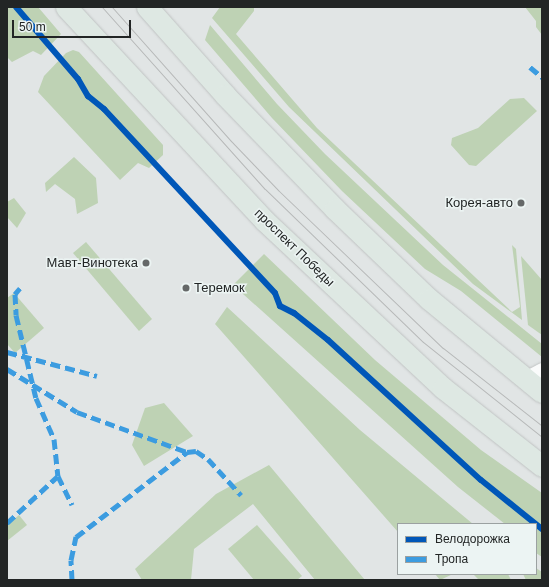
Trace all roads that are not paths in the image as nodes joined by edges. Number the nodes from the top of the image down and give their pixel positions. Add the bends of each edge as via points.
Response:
1 (66, 7) edge
2 (147, 7) edge
3 (534, 374) edge
4 (542, 392) edge
5 (542, 466) edge

1 - 5 main road, проспект Победы via 265,221 443,388
2 - 3 main road via 225,95 330,203 429,299
3 - 4 main road

